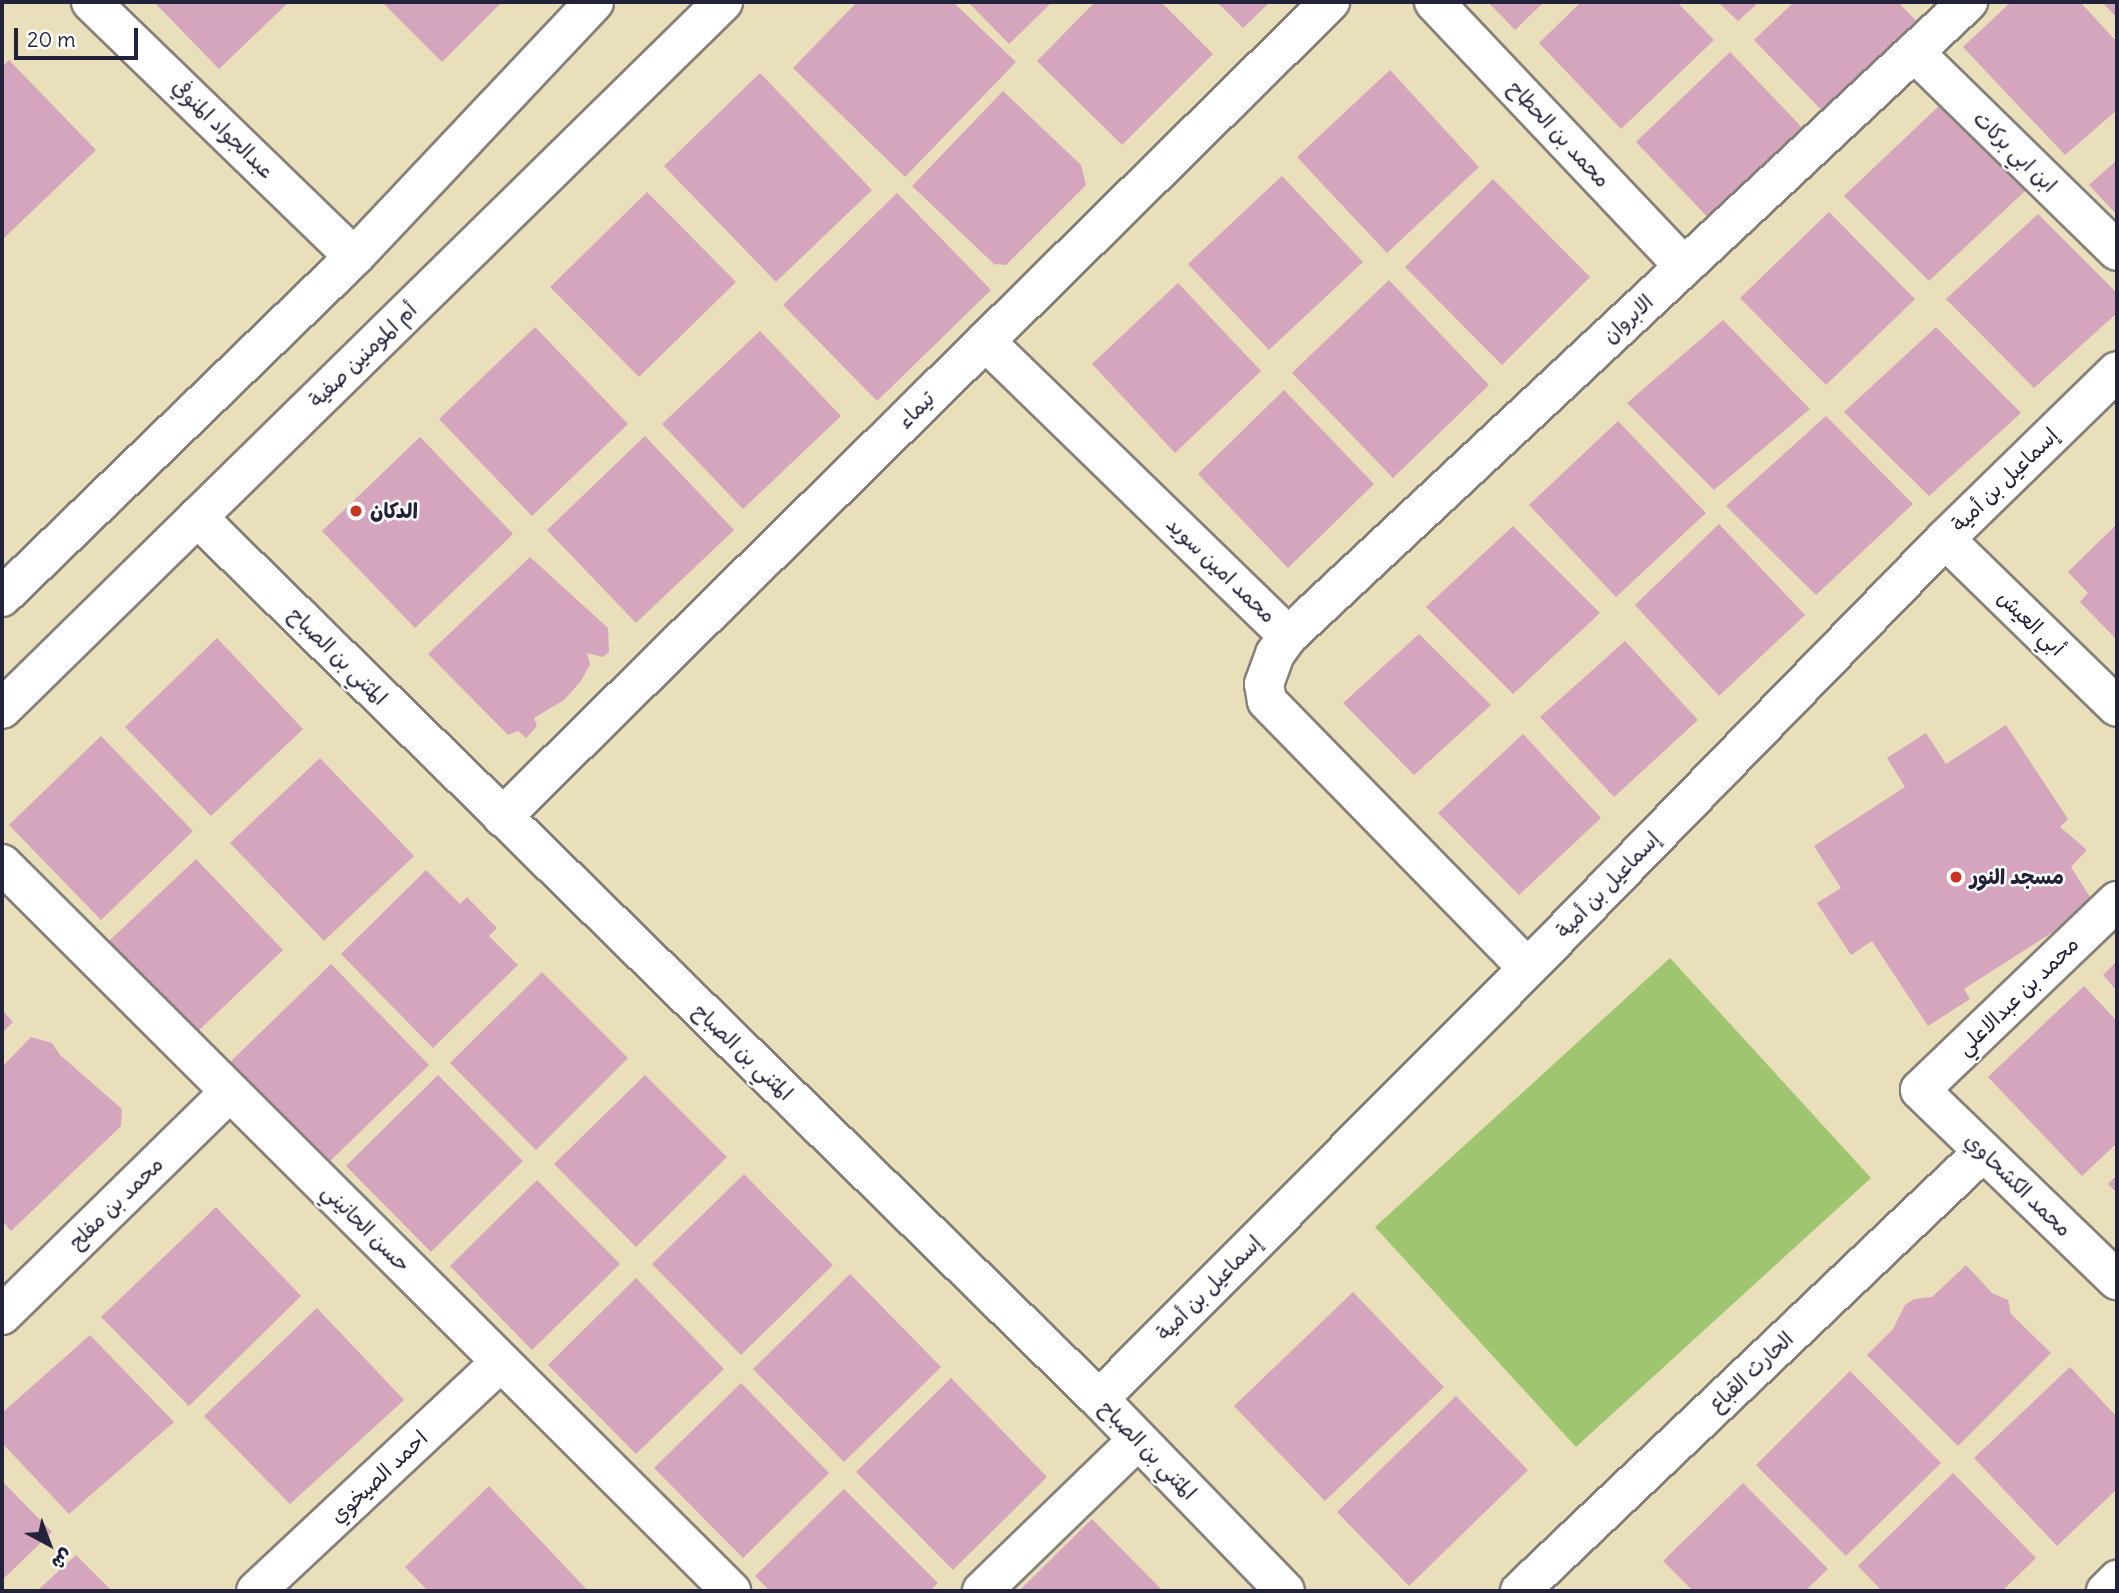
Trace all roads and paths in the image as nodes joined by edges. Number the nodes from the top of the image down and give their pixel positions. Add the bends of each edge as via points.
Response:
1 (91, 2) edge
2 (593, 2) edge
3 (723, 2) edge
4 (1330, 2) edge
5 (1434, 2) edge
6 (1968, 2) edge
7 (1914, 52) junction
8 (2117, 251) edge
9 (354, 257) junction
10 (1684, 266) junction
11 (985, 341) junction
12 (2117, 371) edge
13 (197, 517) junction
14 (1945, 539) junction
15 (2, 597) edge
16 (1288, 636) junction
17 (2117, 707) edge
18 (2, 709) edge
19 (502, 817) junction
20 (2, 864) edge
21 (2117, 901) edge
22 (1528, 968) junction
23 (1920, 1090) joint
24 (230, 1092) junction
25 (1983, 1152) junction
26 (2117, 1280) edge
27 (2, 1315) edge
28 (501, 1362) junction
29 (1099, 1399) junction
30 (1138, 1441) junction
31 (2117, 1580) edge
32 (257, 1591) edge
33 (731, 1591) edge
34 (982, 1591) edge
35 (1285, 1591) edge
36 (1520, 1591) edge
37 (2106, 1591) edge

1 - 9 street, عبدالجواد المنوفي
2 - 9 street
3 - 13 street, أم المومنين صفية
4 - 11 street, تيماء
5 - 10 street, محمد بن الحطاح
6 - 7 street, الابروان
7 - 8 street, ابن ابي بركات
7 - 10 street, الابروان
9 - 15 street
10 - 16 street, الابروان
11 - 16 street, محمد امين سويد
11 - 19 street, تيماء
12 - 14 street, إسماعيل بن أمية
13 - 18 street, أم المومنين صفية
13 - 19 street, المثني بن الصباح
14 - 17 street, أبي العيش
14 - 22 street, إسماعيل بن أمية
16 - 22 street, محمد امين سويد via 1275,654 1264,684 1266,701
19 - 29 street, المثني بن الصباح
20 - 24 street, حسن الحانيني
21 - 23 street, محمد بن عبدالاعلي
22 - 29 street, إسماعيل بن أمية
23 - 25 street, محمد الكشحاوي
24 - 27 street, محمد بن مفلح
24 - 28 street, حسن الحانيني
25 - 26 street, محمد الكشحاوي
25 - 36 street, الحارث القباع
28 - 32 street, احمد الصيخوي
28 - 33 street, حسن الحانيني
29 - 30 street, المثني بن الصباح
30 - 34 street
30 - 35 street, المثني بن الصباح
31 - 37 street

